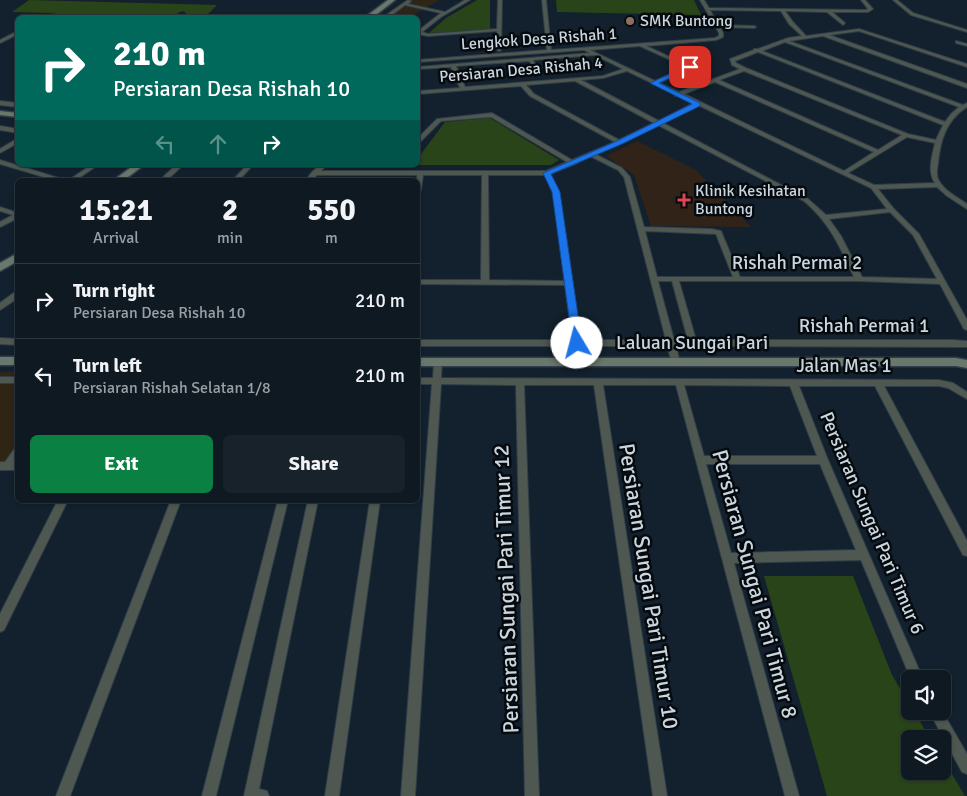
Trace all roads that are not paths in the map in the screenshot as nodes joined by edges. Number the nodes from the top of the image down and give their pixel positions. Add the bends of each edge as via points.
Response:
1 (384, 0) edge
2 (392, 0) edge
3 (411, 0) edge
4 (468, 0) edge
5 (500, 0) edge
6 (544, 0) edge
7 (702, 0) edge
8 (863, 0) edge
9 (895, 0) edge
10 (404, 4) junction
11 (871, 7) joint
12 (707, 9) junction
13 (782, 10) junction
14 (828, 10) junction
15 (445, 14) junction
16 (363, 15) edge
17 (371, 15) edge
18 (388, 15) edge
19 (843, 24) dead end
20 (718, 26) junction
21 (754, 27) dead end
22 (499, 30) junction
23 (420, 31) edge
24 (967, 31) edge
25 (420, 33) edge
26 (15, 34) edge
27 (822, 34) junction
28 (805, 36) junction
29 (785, 40) junction
30 (0, 42) edge
31 (958, 42) dead end
32 (638, 44) junction
33 (967, 45) edge
34 (583, 48) junction
35 (549, 49) junction
36 (499, 50) junction
37 (756, 50) junction
38 (596, 54) junction
39 (420, 56) edge
40 (530, 59) junction
41 (420, 61) edge
42 (453, 65) junction
43 (967, 66) edge
44 (420, 68) edge
45 (744, 69) junction
46 (537, 70) dead end
47 (626, 70) junction
48 (575, 79) junction
49 (715, 80) junction
50 (654, 83) junction
51 (522, 84) junction
52 (967, 86) edge
53 (463, 89) junction
54 (420, 93) edge
55 (677, 95) junction
56 (0, 102) edge
57 (15, 104) edge
58 (697, 104) junction
59 (965, 106) edge
60 (0, 113) edge
61 (15, 115) edge
62 (0, 118) edge
63 (15, 120) edge
64 (659, 123) junction
65 (946, 124) junction
66 (0, 128) edge
67 (15, 130) edge
68 (906, 134) junction
69 (420, 139) edge
70 (15, 142) edge
71 (619, 142) junction
72 (937, 142) junction
73 (0, 151) edge
74 (879, 152) junction
75 (592, 155) junction
76 (0, 162) edge
77 (573, 163) junction
78 (15, 166) edge
79 (17, 167) edge
80 (92, 167) edge
81 (137, 167) edge
82 (147, 167) edge
83 (178, 167) edge
84 (248, 167) edge
85 (321, 167) edge
86 (396, 167) edge
87 (314, 173) junction
88 (395, 173) junction
89 (420, 173) junction
90 (485, 173) junction
91 (546, 173) junction
92 (844, 173) junction
93 (53, 178) edge
94 (75, 178) edge
95 (121, 178) edge
96 (131, 178) edge
97 (166, 178) edge
98 (238, 178) edge
99 (310, 178) edge
100 (419, 178) edge
101 (940, 186) junction
102 (874, 187) junction
103 (967, 208) edge
104 (0, 209) edge
105 (892, 210) junction
106 (15, 214) edge
107 (15, 217) edge
108 (826, 217) junction
109 (0, 226) edge
110 (640, 229) junction
111 (15, 249) edge
112 (15, 258) edge
113 (0, 259) edge
114 (0, 268) edge
115 (654, 279) junction
116 (675, 279) junction
117 (859, 279) junction
118 (738, 280) junction
119 (420, 282) edge
120 (485, 282) junction
121 (941, 282) junction
122 (568, 283) junction
123 (15, 296) edge
124 (0, 307) edge
125 (967, 328) edge
126 (0, 342) edge
127 (15, 342) edge
128 (693, 342) junction
129 (420, 343) edge
130 (577, 343) junction
131 (670, 344) junction
132 (967, 344) edge
133 (0, 361) edge
134 (15, 361) edge
135 (420, 362) edge
136 (438, 362) junction
137 (676, 363) junction
138 (967, 364) edge
139 (0, 380) edge
140 (15, 380) edge
141 (420, 381) edge
142 (438, 381) junction
143 (520, 382) junction
144 (598, 382) junction
145 (679, 382) junction
146 (793, 382) junction
147 (878, 383) junction
148 (967, 396) edge
149 (701, 460) junction
150 (823, 460) junction
151 (62, 503) edge
152 (175, 503) edge
153 (282, 503) edge
154 (312, 503) edge
155 (375, 503) edge
156 (967, 551) edge
157 (864, 555) junction
158 (727, 558) junction
159 (0, 626) edge
160 (913, 670) edge
161 (940, 720) edge
162 (967, 768) edge
163 (63, 796) edge
164 (209, 796) edge
165 (251, 796) edge
166 (262, 796) edge
167 (332, 796) edge
168 (408, 796) edge
169 (532, 796) edge
170 (660, 796) edge
171 (792, 796) edge

1 - 16 main road
2 - 17 main road
3 - 10 street
4 - 15 street
5 - 22 street
6 - 35 street
7 - 12 street
8 - 11 street
9 - 24 street via 912,14
10 - 15 street
10 - 18 street
11 - 14 street via 867,11
12 - 13 street
12 - 20 street
13 - 14 street
13 - 28 street
14 - 19 street
15 - 23 street
20 - 21 street
20 - 32 street, Lengkok Desa Rishah 1 via 721,36 716,39
22 - 25 street via 428,35
22 - 36 street
26 - 30 street
27 - 28 street
27 - 43 street via 859,30
27 - 52 street
28 - 29 street
29 - 37 street
29 - 59 street
31 - 33 street
32 - 34 street, Lengkok Desa Rishah 1
32 - 50 street via 690,67
34 - 35 street, Lengkok Desa Rishah 1
34 - 38 street
35 - 36 street, Lengkok Desa Rishah 1
35 - 41 street, Lengkok Desa Rishah 1
36 - 39 street, Lengkok Desa Rishah 1
37 - 45 street via 732,60
37 - 65 street
38 - 40 street
38 - 47 street
40 - 42 street
40 - 46 street
42 - 44 street
42 - 53 street
45 - 49 street
45 - 68 street
47 - 48 street, Persiaran Desa Rishah 4 via 613,75
47 - 50 street
48 - 51 street, Persiaran Desa Rishah 4
48 - 64 street
49 - 55 street
49 - 74 street
50 - 55 street
51 - 53 street, Persiaran Desa Rishah 4
51 - 71 street via 532,95
53 - 54 street, Persiaran Desa Rishah 4
55 - 58 street
56 - 57 street
58 - 64 street
58 - 92 street
59 - 65 street
60 - 61 main road
62 - 63 main road
64 - 71 street
64 - 108 street via 806,200
65 - 72 street
66 - 67 street
68 - 72 street
68 - 74 street
69 - 77 street via 439,120 490,114
70 - 73 street
71 - 75 street
72 - 101 street via 934,178
74 - 92 street
75 - 77 street
75 - 110 street via 624,173
76 - 78 street
77 - 91 street
79 - 93 street
80 - 94 street
81 - 95 main road
82 - 96 main road
83 - 97 street
84 - 98 street
85 - 87 street
86 - 88 street
87 - 88 street
87 - 99 street
88 - 89 street
89 - 90 street
89 - 100 street
90 - 91 street
90 - 120 street
91 - 122 street via 556,192
92 - 102 street
101 - 102 street
101 - 103 street
102 - 105 street
104 - 106 street
105 - 108 street
105 - 121 street via 916,234
107 - 109 street
108 - 117 street via 835,228
110 - 115 street
110 - 118 street via 719,232
111 - 113 main road
112 - 114 main road
115 - 116 street, Rishah Permai 2
115 - 131 street
116 - 118 street, Rishah Permai 2
116 - 128 street
117 - 118 street, Rishah Permai 2
117 - 121 street, Rishah Permai 2
119 - 120 street
120 - 122 street
121 - 125 street
122 - 130 street
123 - 124 street
126 - 127 street
128 - 131 street, Rishah Permai 1
128 - 132 street, Rishah Permai 1
129 - 130 street, Rishah Permai 1
130 - 131 street, Rishah Permai 1
131 - 137 street
133 - 134 main road
135 - 136 main road, Laluan Sungai Pari
136 - 137 main road, Laluan Sungai Pari
136 - 142 street
137 - 138 main road, Laluan Sungai Pari
139 - 140 street
141 - 142 street, Jalan Mas 1
142 - 143 street, Jalan Mas 1
142 - 168 street
143 - 144 street, Jalan Mas 1
143 - 169 street, Persiaran Sungai Pari Timur 12
144 - 145 street, Jalan Mas 1
144 - 170 street, Persiaran Sungai Pari Timur 10
145 - 146 street, Jalan Mas 1
145 - 149 street, Persiaran Sungai Pari Timur 8
146 - 147 street, Jalan Mas 1
146 - 150 street, Persiaran Sungai Pari Timur 6
147 - 148 street, Jalan Mas 1 via 940,383 950,385
147 - 156 street
149 - 150 street
149 - 158 street, Persiaran Sungai Pari Timur 8
150 - 157 street, Persiaran Sungai Pari Timur 6
151 - 159 street
152 - 163 street
153 - 164 street
154 - 165 street
155 - 167 street
157 - 158 street
157 - 160 street, Persiaran Sungai Pari Timur 6
158 - 171 street, Persiaran Sungai Pari Timur 8
161 - 162 street
165 - 166 street

